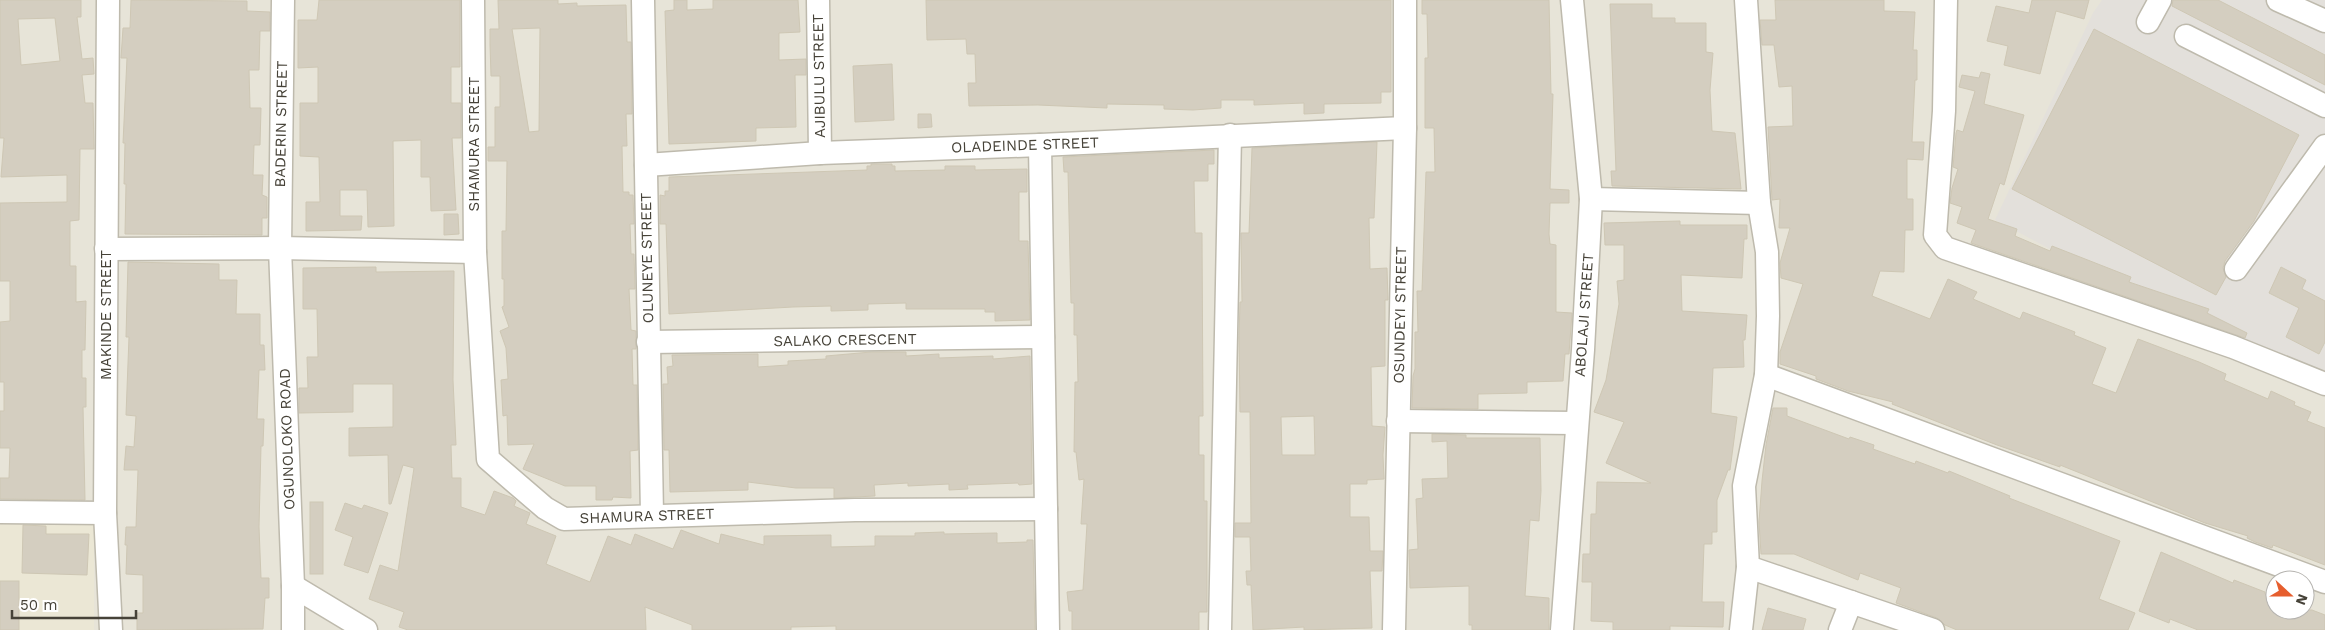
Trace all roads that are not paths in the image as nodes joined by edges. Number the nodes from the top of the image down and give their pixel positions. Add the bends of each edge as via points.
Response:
1 (108, 0) edge
2 (283, 0) edge
3 (473, 0) edge
4 (643, 0) edge
5 (818, 0) edge
6 (1405, 0) edge
7 (1572, 0) edge
8 (1746, 0) edge
9 (1946, 0) edge
10 (2160, 0) edge
11 (2278, 0) edge
12 (2325, 21) edge
13 (2148, 22) dead end
14 (2186, 36) dead end
15 (2325, 106) edge
16 (1405, 128) junction
17 (1230, 135) junction
18 (1040, 146) junction
19 (2325, 146) edge
20 (820, 153) junction
21 (646, 164) junction
22 (1591, 199) junction
23 (1758, 203) junction
24 (280, 248) junction
25 (106, 249) junction
26 (475, 252) junction
27 (2236, 269) dead end
28 (1043, 337) junction
29 (648, 342) junction
30 (1766, 375) junction
31 (2325, 384) edge
32 (1398, 421) junction
33 (1576, 423) junction
34 (1046, 509) junction
35 (0, 512) edge
36 (105, 513) junction
37 (652, 515) junction
38 (1748, 567) junction
39 (2325, 582) edge
40 (293, 586) junction
41 (1851, 602) junction
42 (111, 630) edge
43 (293, 630) edge
44 (366, 630) edge
45 (1048, 630) edge
46 (1220, 630) edge
47 (1394, 630) edge
48 (1562, 630) edge
49 (1741, 630) edge
50 (1840, 630) edge
51 (1933, 630) edge

1 - 25 street, MAKINDE STREET
2 - 24 street, BADERIN STREET
3 - 26 street, SHAMURA STREET
4 - 21 street, OLUNEYE STREET
5 - 20 street, AJIBULU STREET
6 - 16 street, OSUNDEYI STREET
7 - 22 street, ABOLAJI STREET
8 - 23 street
9 - 31 street via 1944,111 1936,222 1936,236 1945,248 2233,347
10 - 13 street
11 - 12 street
14 - 15 street
16 - 17 street, OLADEINDE STREET
16 - 32 street, OSUNDEYI STREET
17 - 18 street, OLADEINDE STREET
17 - 46 street
18 - 20 street, OLADEINDE STREET
18 - 28 street
19 - 27 street
20 - 21 street, OLADEINDE STREET
21 - 29 street, OLUNEYE STREET
22 - 23 street
22 - 33 street, ABOLAJI STREET
23 - 30 street via 1768,252
24 - 25 street
24 - 26 street
24 - 40 street, OGUNOLOKO ROAD
25 - 36 street, MAKINDE STREET
26 - 37 street, SHAMURA STREET via 488,459 545,508 564,519
28 - 29 street, SALAKO CRESCENT
28 - 34 street
29 - 37 street, OLUNEYE STREET
30 - 38 street via 1744,486
30 - 39 street
32 - 33 street
32 - 47 street, OSUNDEYI STREET
33 - 48 street, ABOLAJI STREET
34 - 37 street, SHAMURA STREET
34 - 45 street
35 - 36 street
36 - 42 street, MAKINDE STREET
38 - 41 street
38 - 49 street
40 - 43 street, OGUNOLOKO ROAD
40 - 44 street
41 - 50 street
41 - 51 street

